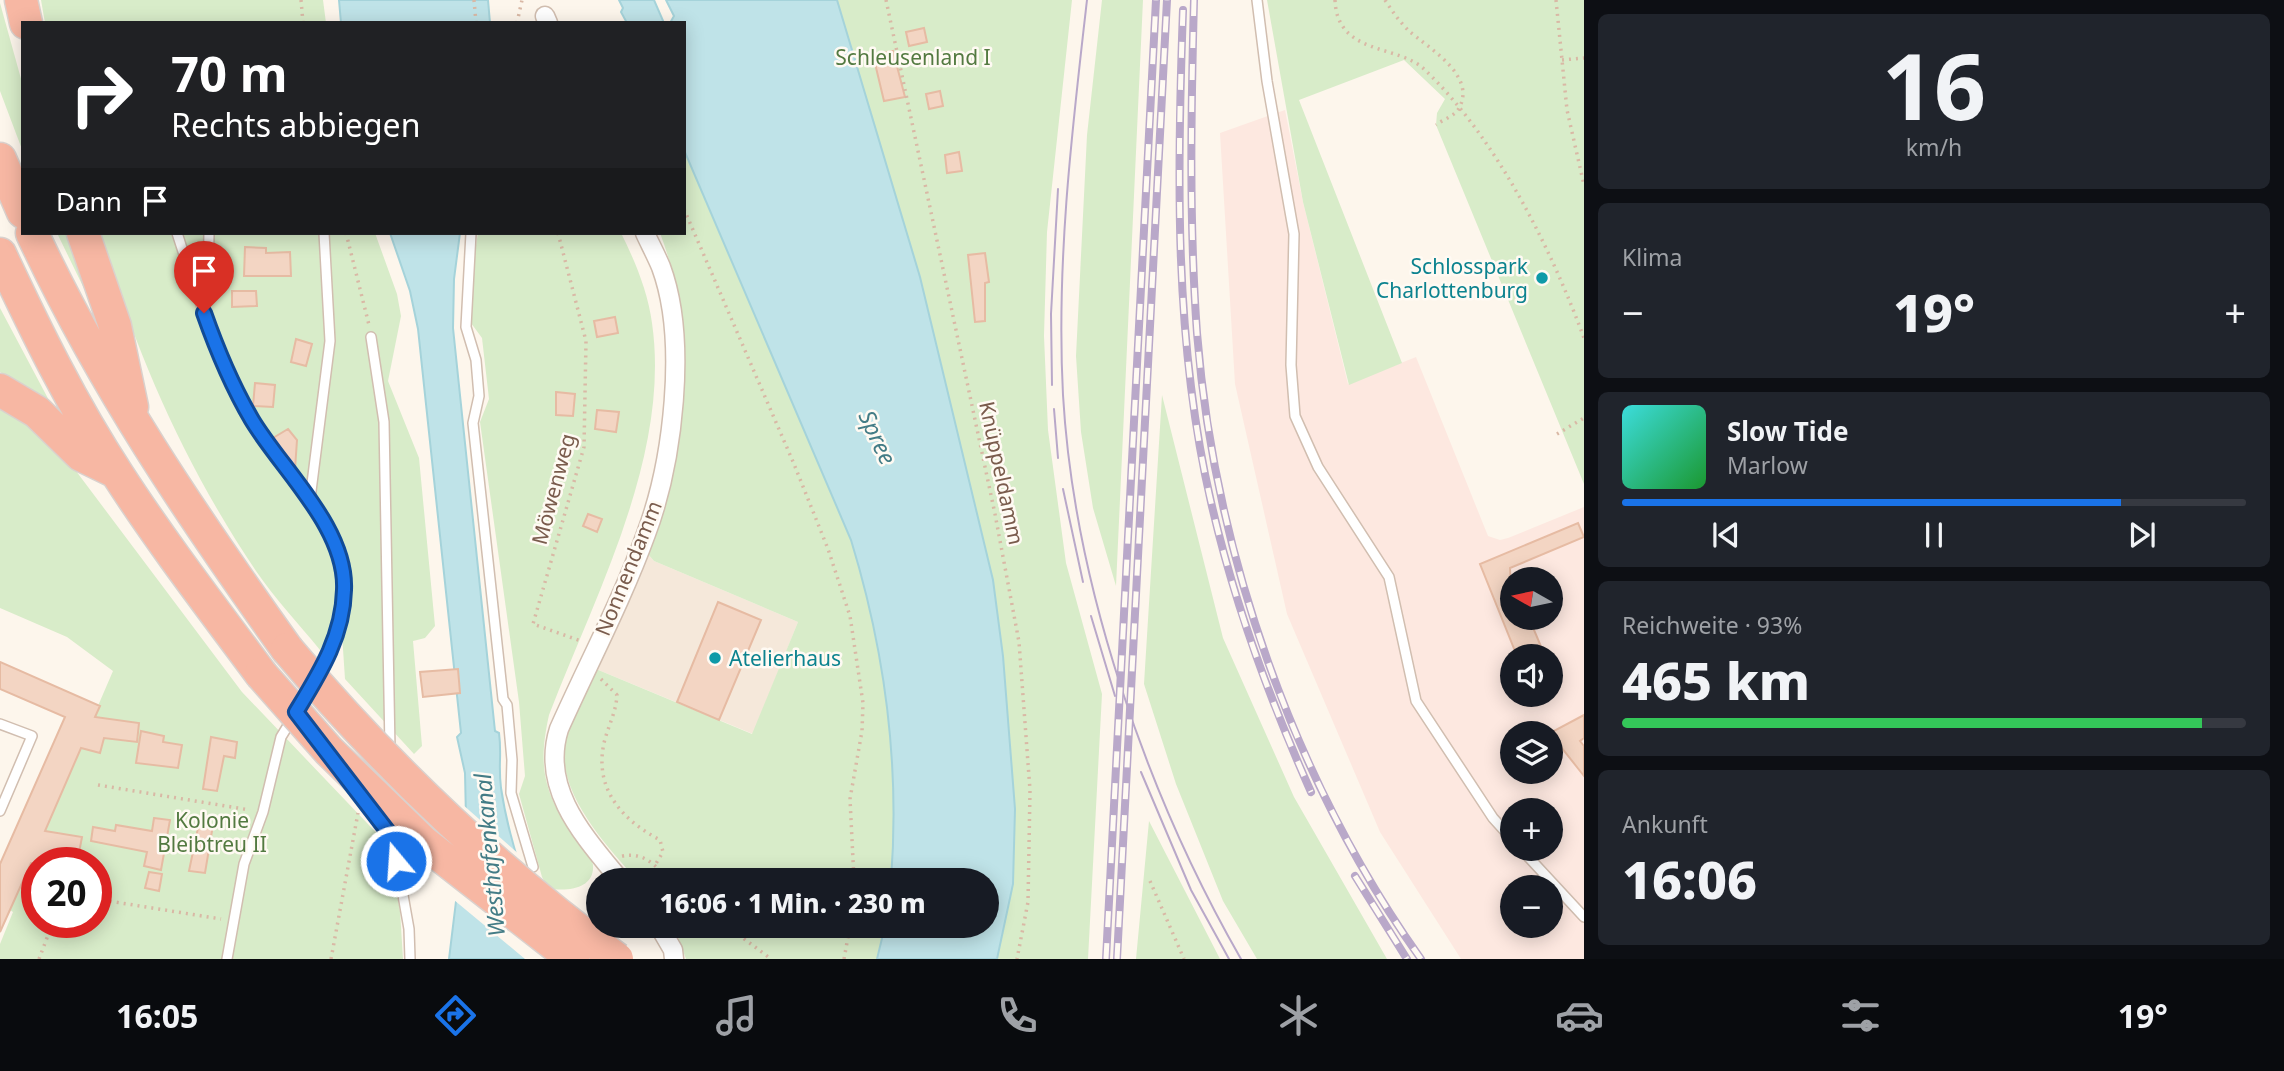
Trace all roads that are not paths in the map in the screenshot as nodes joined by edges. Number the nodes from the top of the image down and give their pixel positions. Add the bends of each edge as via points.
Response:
1 (1257, 0) edge
2 (0, 159) edge
3 (21, 207) edge
4 (33, 235) edge
5 (84, 235) edge
6 (178, 235) edge
7 (209, 235) edge
8 (324, 235) edge
9 (471, 235) edge
10 (646, 235) edge
11 (0, 254) edge
12 (197, 294) junction
13 (371, 337) road end
14 (0, 390) edge
15 (136, 429) junction
16 (117, 473) junction
17 (310, 499) junction
18 (296, 712) junction
19 (0, 724) edge
20 (389, 780) dead end
21 (388, 794) dead end
22 (361, 797) road end
23 (0, 811) edge
24 (377, 817) dead end
25 (1500, 826) edge
26 (392, 837) junction
27 (1532, 861) edge
28 (533, 866) dead end
29 (610, 868) edge
30 (1584, 917) edge
31 (666, 938) edge
32 (227, 959) edge
33 (410, 959) edge
34 (573, 959) edge
35 (617, 959) edge
36 (674, 959) edge

1 - 25 lane via 1294,234 1291,365 1296,416 1318,467 1390,577 1416,701
2 - 3 highway
4 - 15 highway via 86,343
5 - 15 highway via 115,326
6 - 12 lane
7 - 12 lane via 208,284
8 - 17 lane via 330,341
9 - 28 lane via 466,327 476,360 479,396 472,423 507,705 511,793
10 - 29 street, Nonnendamm via 661,267 673,324 674,373 665,458 646,535 559,729 553,765 559,791 578,826
11 - 16 highway via 47,351
12 - 17 lane via 217,351 252,420
13 - 20 lane via 384,422 392,721
14 - 16 highway via 37,412 82,455
15 - 35 highway, bridge via 287,649 348,722 440,812 568,923
16 - 34 highway, bridge via 261,674 329,751 424,844
17 - 18 lane via 342,562 345,589 330,656
18 - 22 lane
18 - 32 lane via 281,737 263,812 244,864
19 - 23 lane via 32,736
21 - 26 lane
24 - 26 lane
26 - 33 lane
27 - 30 lane
31 - 36 street

